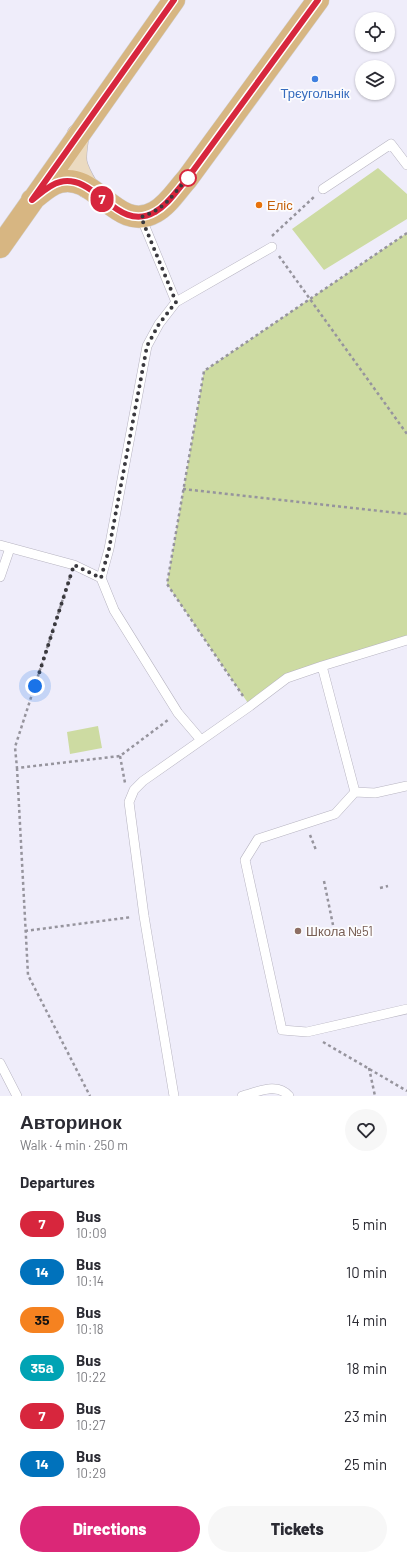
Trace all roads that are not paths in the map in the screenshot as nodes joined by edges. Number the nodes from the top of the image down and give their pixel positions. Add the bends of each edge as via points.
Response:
1 (174, 0) edge
2 (318, 0) edge
3 (78, 135) junction
4 (407, 166) edge
5 (87, 187) junction
6 (323, 189) road end
7 (32, 200) junction
8 (141, 217) junction
9 (0, 247) edge
10 (272, 247) road end
11 (176, 302) junction
12 (0, 546) edge
13 (10, 548) junction
14 (0, 577) edge
15 (101, 578) junction
16 (407, 640) edge
17 (322, 666) junction
18 (201, 740) junction
19 (407, 786) edge
20 (355, 792) junction
21 (407, 1010) edge
22 (0, 1063) edge
23 (17, 1096) edge
24 (174, 1096) edge
25 (242, 1096) edge
26 (290, 1096) edge

1 - 3 main road
2 - 8 main road via 187,179 166,204 155,212
3 - 5 main road via 74,160
3 - 7 main road
4 - 6 lane via 391,144
5 - 7 main road via 72,181 60,182
5 - 8 main road via 123,213
7 - 9 main road
8 - 11 lane
10 - 11 lane
11 - 15 lane via 159,324 147,346 109,549
12 - 13 lane
13 - 14 lane
13 - 15 lane via 74,565
15 - 18 lane via 114,610 178,713
16 - 17 lane
17 - 18 lane via 288,678
17 - 20 lane
18 - 24 lane via 143,780 134,790 129,802 144,916
19 - 20 lane via 375,793
20 - 21 lane via 335,814 258,839 245,860 282,1030 307,1032
22 - 23 lane
25 - 26 lane via 275,1088 285,1091

